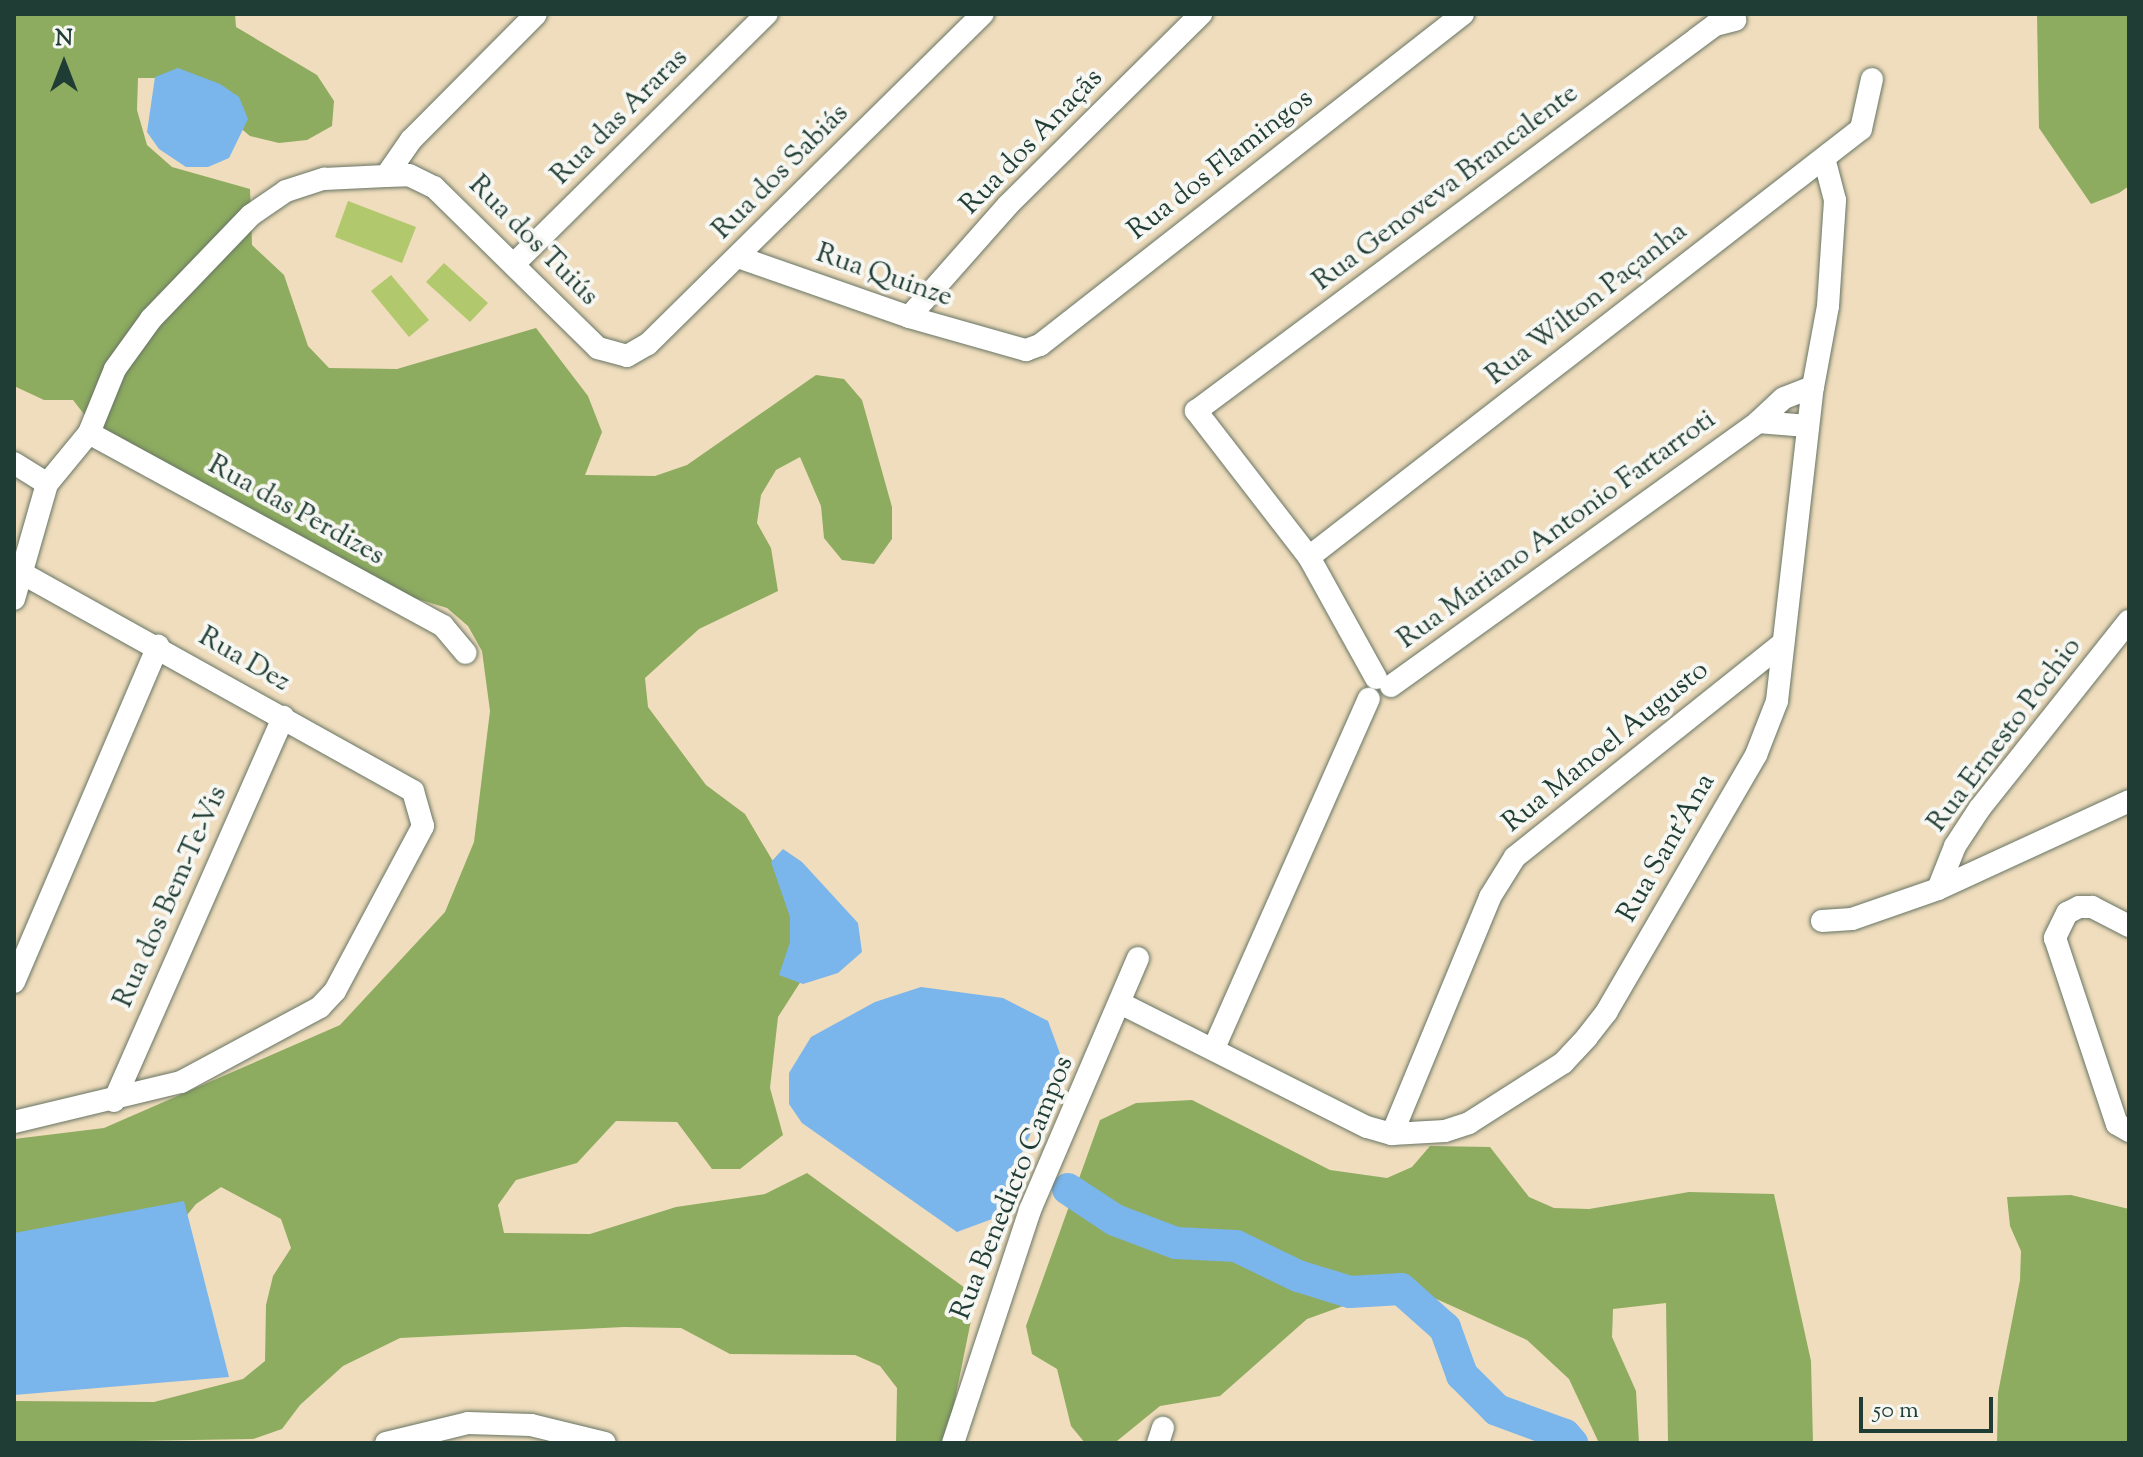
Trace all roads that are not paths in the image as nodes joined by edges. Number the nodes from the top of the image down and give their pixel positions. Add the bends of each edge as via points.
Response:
1 (536, 14) edge
2 (767, 14) edge
3 (983, 14) edge
4 (1201, 14) edge
5 (1463, 14) edge
6 (1735, 20) dead end
7 (1872, 79) dead end
8 (1824, 158) junction
9 (386, 176) junction
10 (738, 257) junction
11 (515, 263) junction
12 (909, 317) junction
13 (1012, 350) joint
14 (611, 354) joint
15 (1813, 387) junction
16 (1758, 422) junction
17 (1808, 426) junction
18 (89, 433) junction
19 (14, 463) edge
20 (47, 484) junction
21 (1309, 557) junction
22 (25, 575) junction
23 (14, 599) edge
24 (2129, 621) edge
25 (1783, 643) junction
26 (158, 646) junction
27 (466, 653) dead end
28 (1379, 688) junction
29 (283, 717) junction
30 (2129, 801) edge
31 (1938, 889) junction
32 (1822, 921) dead end
33 (2129, 926) edge
34 (1138, 958) dead end
35 (14, 982) edge
36 (1120, 1003) junction
37 (1214, 1048) junction
38 (114, 1101) junction
39 (14, 1122) edge
40 (2129, 1131) edge
41 (1392, 1134) junction
42 (386, 1443) edge
43 (605, 1443) edge
44 (953, 1443) edge

1 - 9 street via 411,140
2 - 11 street, Rua das Araras
3 - 10 street, Rua dos Sabiás
4 - 12 street, Rua dos Anaçãs via 1008,205
5 - 13 street, Rua dos Flamingos via 1040,345
6 - 21 street, Rua Genoveva Brancalente via 1715,25 1196,411
7 - 8 street, Rua Wilton Paçanha via 1861,129
8 - 15 street, Rua Sant’Ana via 1835,200 1828,306
8 - 21 street, Rua Wilton Paçanha
9 - 11 street, Rua dos Tuiús via 409,175 455,202
9 - 18 street via 324,179 286,191 251,215 142,332 115,369
10 - 12 street, Rua Quinze
10 - 14 street, Rua dos Sabiás via 648,344 627,356
11 - 14 street, Rua dos Tuiús via 598,348
12 - 13 street, Rua Quinze
15 - 16 street, Rua Mariano Antonio Fartarroti via 1784,398
15 - 17 street, Rua Sant’Ana
16 - 17 street, Rua Mariano Antonio Fartarroti
16 - 28 street, Rua Mariano Antonio Fartarroti
17 - 25 street, Rua Sant’Ana
18 - 20 street
18 - 27 street, Rua das Perdizes via 443,626
19 - 20 street
20 - 22 street
21 - 28 street
22 - 23 street
22 - 26 street, Rua Dez
24 - 31 street, Rua Ernesto Pochio via 1980,808 1955,846
25 - 41 street, Rua Manoel Augusto via 1538,835 1508,866
25 - 41 street, Rua Sant’Ana via 1770,727 1615,998 1587,1037 1563,1063 1469,1123 1445,1131
26 - 29 street, Rua Dez
26 - 35 street
28 - 37 street
29 - 38 street, Rua dos Bem-Te-Vis
29 - 38 street, Rua Dez via 413,791 421,809 417,845 335,991 320,1007 193,1076
30 - 31 street
31 - 32 street via 1852,919
33 - 40 street via 2092,907 2079,907 2067,913 2055,938 2117,1124
34 - 36 street, Rua Benedicto Campos
36 - 37 street, Rua Sant’Ana
36 - 44 street, Rua Benedicto Campos via 1030,1210
37 - 41 street, Rua Sant’Ana via 1367,1127
38 - 39 street
42 - 43 street via 468,1423 531,1425

